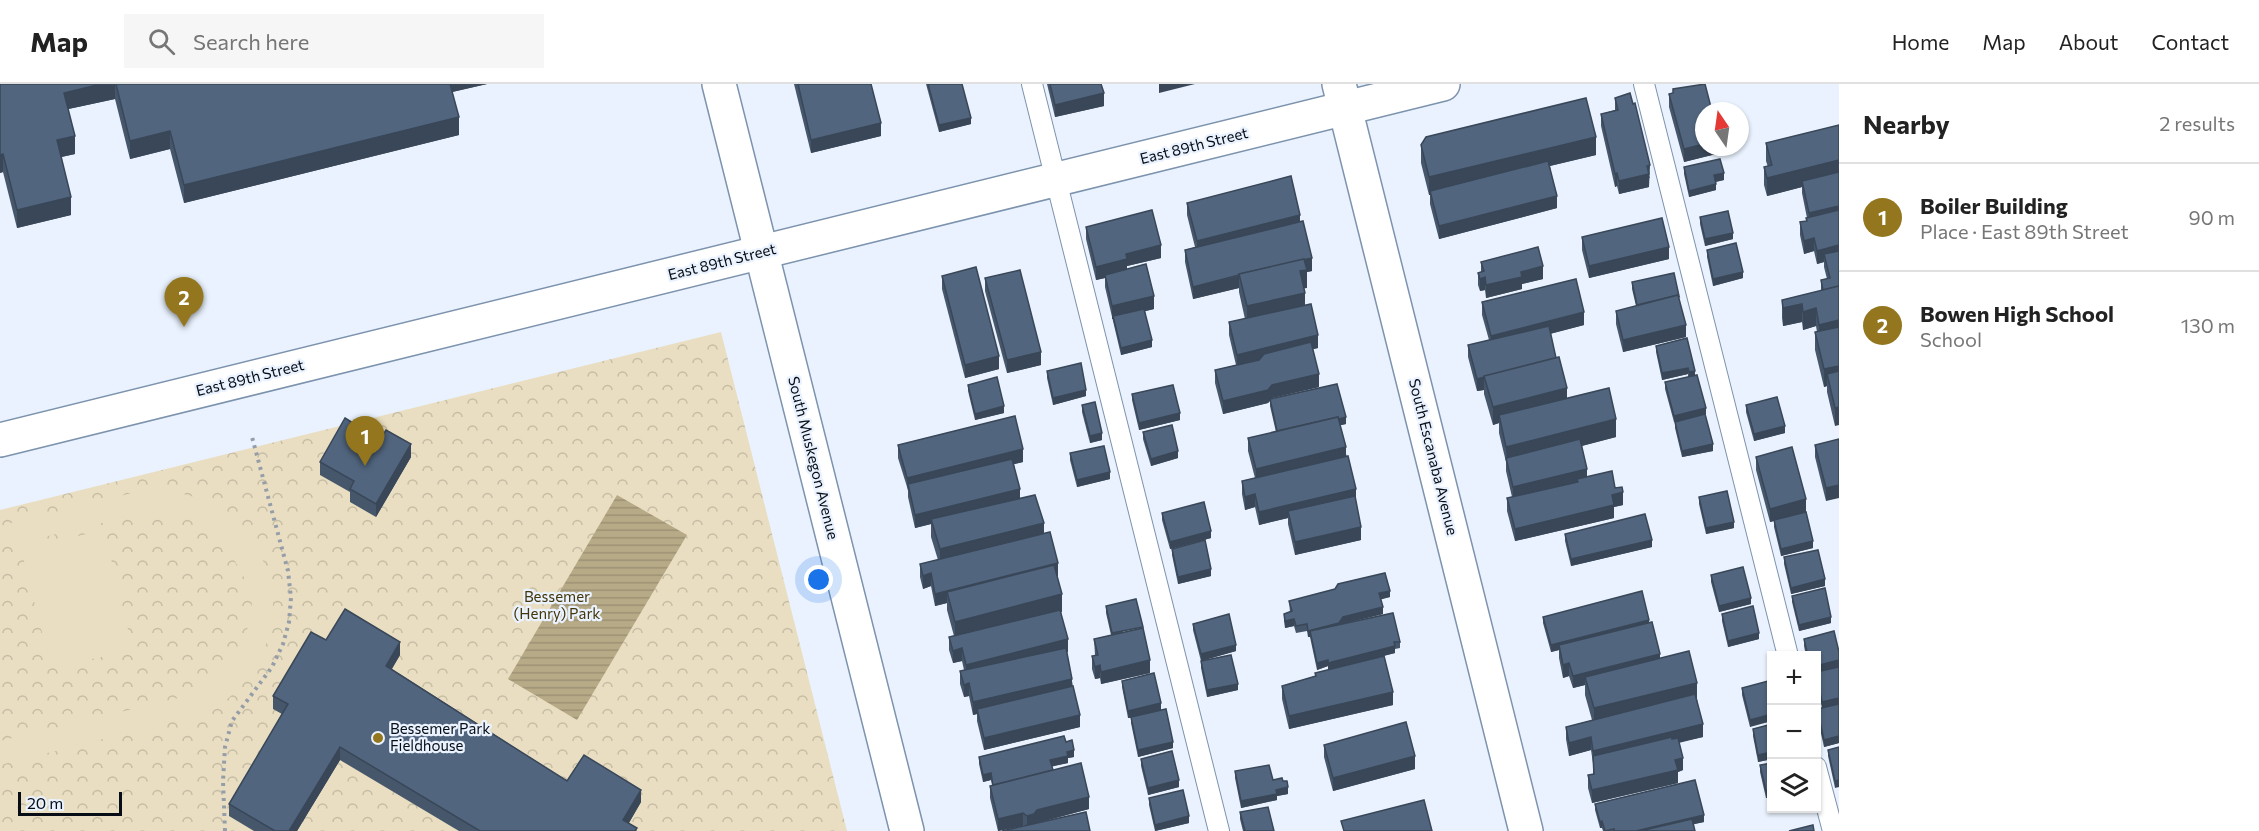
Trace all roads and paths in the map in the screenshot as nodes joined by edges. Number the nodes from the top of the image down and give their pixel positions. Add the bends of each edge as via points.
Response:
1 (719, 84) edge
2 (1032, 84) edge
3 (1443, 84) edge
4 (1644, 84) edge
5 (1342, 96) edge
6 (1056, 179) junction
7 (761, 252) junction
8 (252, 437) dead end
9 (0, 440) edge
10 (1787, 651) edge
11 (1821, 786) edge
12 (225, 831) edge
13 (907, 831) edge
14 (1219, 831) edge
15 (1526, 831) edge
16 (1833, 831) edge

1 - 7 street, South Muskegon Avenue
2 - 6 lane
3 - 5 street, East 89th Street
4 - 10 lane
5 - 6 street, East 89th Street
5 - 15 street, South Escanaba Avenue
6 - 7 street, East 89th Street
6 - 14 lane
7 - 9 street, East 89th Street
7 - 13 street, South Muskegon Avenue
8 - 12 path via 288,571 291,598 283,644 272,667 232,721 225,747
11 - 16 lane

